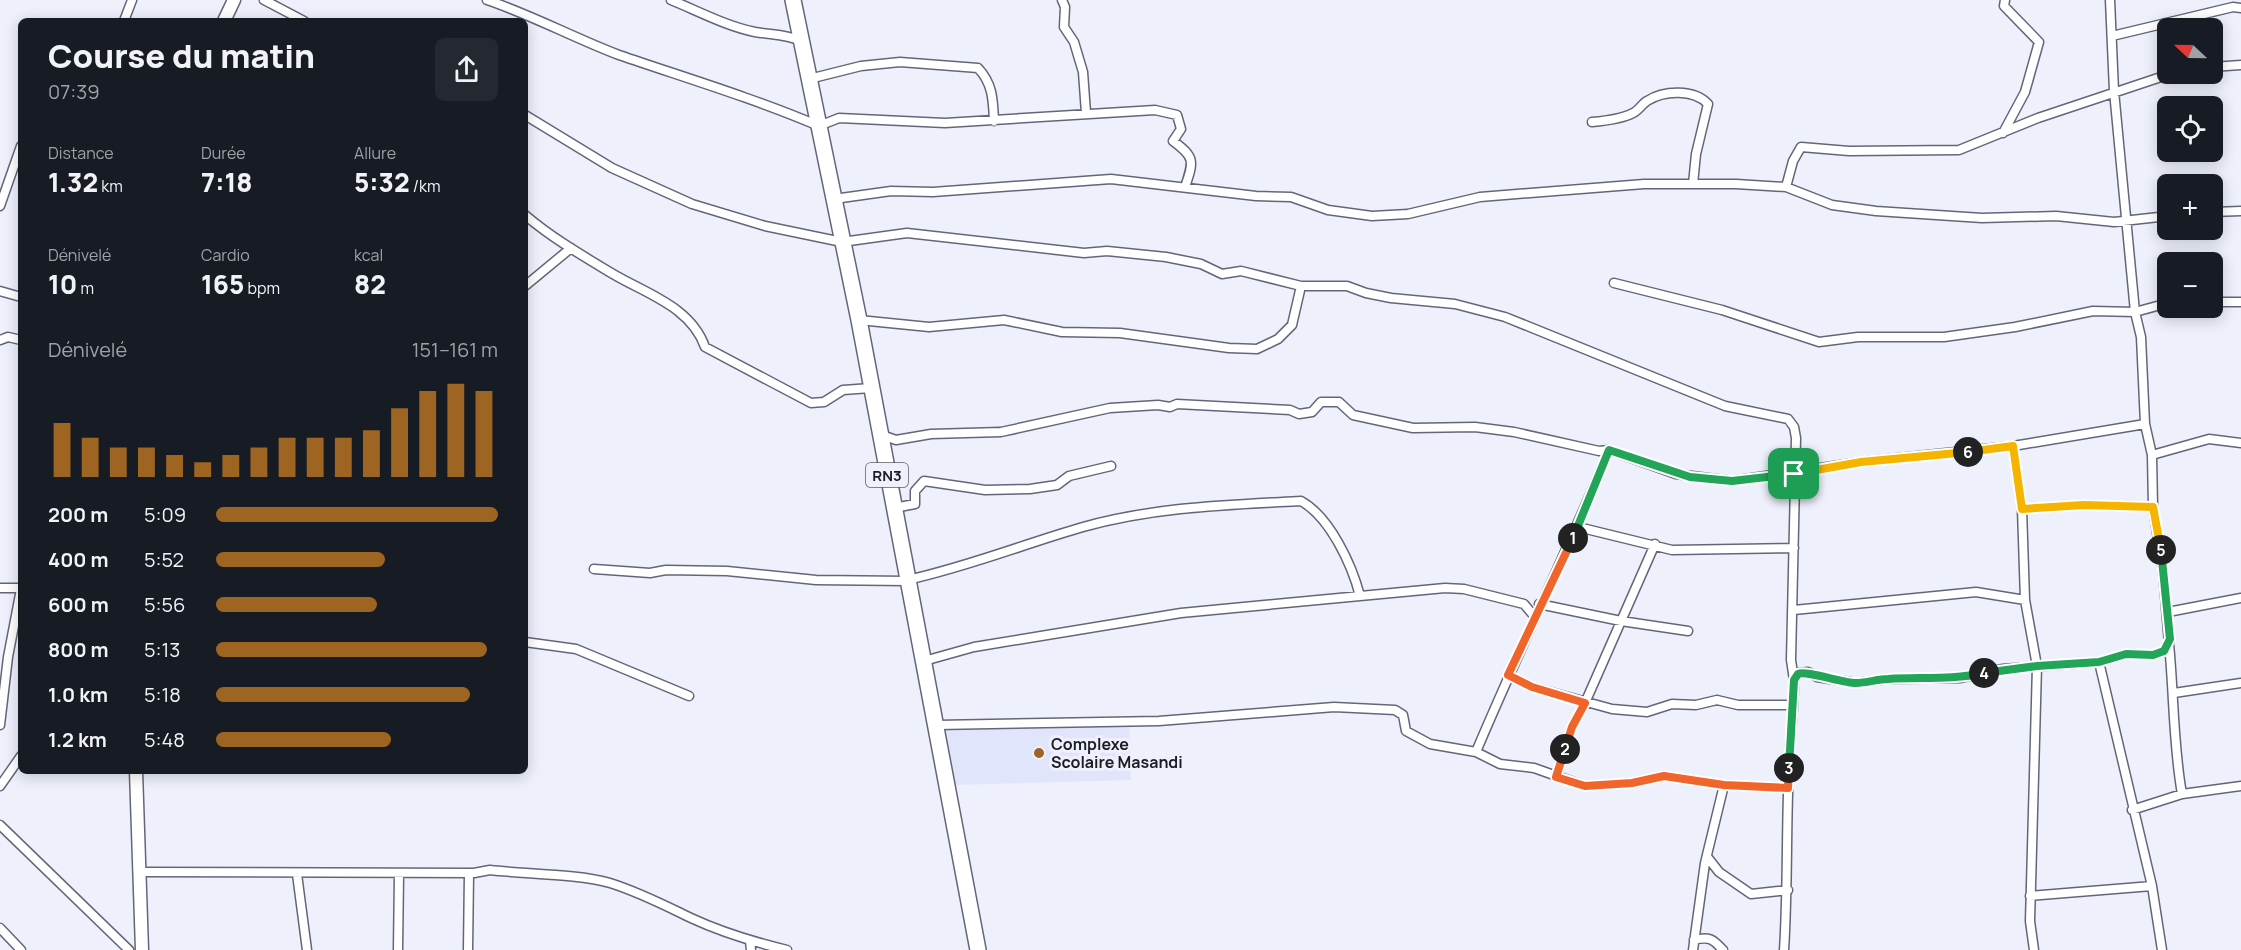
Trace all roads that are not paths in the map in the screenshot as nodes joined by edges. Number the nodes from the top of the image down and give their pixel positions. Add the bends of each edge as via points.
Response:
1 (132, 0) edge
2 (234, 0) edge
3 (264, 0) edge
4 (487, 0) edge
5 (671, 0) edge
6 (793, 0) edge
7 (1062, 0) edge
8 (2005, 0) edge
9 (2110, 0) edge
10 (2241, 8) edge
11 (125, 18) edge
12 (225, 18) edge
13 (298, 18) edge
14 (796, 35) junction
15 (2112, 36) junction
16 (2241, 65) edge
17 (2223, 66) edge
18 (2157, 78) edge
19 (809, 79) junction
20 (2114, 91) junction
21 (1086, 113) junction
22 (528, 117) edge
23 (801, 118) junction
24 (817, 118) junction
25 (994, 121) junction
26 (1592, 122) dead end
27 (2002, 133) junction
28 (18, 155) edge
29 (1693, 183) junction
30 (1185, 187) junction
31 (1786, 187) junction
32 (834, 199) junction
33 (0, 206) edge
34 (2241, 211) edge
35 (2223, 212) edge
36 (2157, 217) edge
37 (528, 218) edge
38 (2127, 220) junction
39 (842, 243) junction
40 (571, 248) junction
41 (1614, 283) dead end
42 (528, 284) edge
43 (1302, 285) junction
44 (0, 291) edge
45 (18, 296) edge
46 (2223, 302) edge
47 (2241, 302) edge
48 (2157, 306) edge
49 (2135, 312) junction
50 (859, 320) junction
51 (18, 339) edge
52 (0, 340) edge
53 (871, 388) junction
54 (2145, 424) junction
55 (879, 434) junction
56 (896, 440) junction
57 (2241, 443) edge
58 (2013, 446) junction
59 (1609, 450) junction
60 (883, 455) junction
61 (2152, 455) junction
62 (1111, 466) dead end
63 (1794, 474) junction
64 (2153, 507) junction
65 (894, 508) junction
66 (2022, 509) junction
67 (1578, 527) junction
68 (1655, 544) junction
69 (1794, 548) junction
70 (594, 569) dead end
71 (907, 580) junction
72 (0, 588) edge
73 (18, 589) edge
74 (1360, 596) junction
75 (2241, 598) edge
76 (2025, 600) junction
77 (1539, 604) junction
78 (18, 605) edge
79 (1794, 610) junction
80 (2168, 612) junction
81 (1534, 616) junction
82 (1621, 621) junction
83 (1688, 631) dead end
84 (528, 642) edge
85 (2169, 644) junction
86 (924, 661) junction
87 (2099, 662) junction
88 (2037, 666) junction
89 (1508, 675) junction
90 (1794, 680) junction
91 (2241, 683) edge
92 (2174, 693) junction
93 (689, 696) dead end
94 (1585, 703) junction
95 (1792, 705) junction
96 (0, 725) edge
97 (937, 725) junction
98 (1476, 752) junction
99 (18, 760) edge
100 (136, 774) edge
101 (1556, 777) junction
102 (0, 780) edge
103 (1724, 785) junction
104 (0, 786) edge
105 (2241, 786) edge
106 (1788, 788) junction
107 (2182, 794) junction
108 (2132, 810) junction
109 (0, 825) edge
110 (1708, 858) junction
111 (138, 872) junction
112 (469, 873) junction
113 (297, 874) junction
114 (399, 874) junction
115 (2152, 886) junction
116 (1788, 890) junction
117 (2030, 896) junction
118 (0, 928) edge
119 (1694, 940) junction
120 (751, 945) edge
121 (21, 950) edge
122 (129, 950) edge
123 (142, 950) edge
124 (307, 950) edge
125 (398, 950) edge
126 (468, 950) edge
127 (787, 950) edge
128 (978, 950) edge
129 (1693, 950) edge
130 (1724, 950) edge
131 (1784, 950) edge
132 (2034, 950) edge
133 (2162, 950) edge

1 - 11 street
2 - 12 street
3 - 13 street
4 - 23 street via 618,54
5 - 14 street via 755,32
6 - 14 highway, RN3
7 - 21 street via 1064,27 1074,42 1083,72
8 - 27 street via 2004,6 2039,42 2025,92
9 - 15 street
10 - 15 street
14 - 19 highway, RN3
15 - 20 street
16 - 17 street
18 - 20 street
19 - 24 highway, RN3
19 - 25 street via 861,66 900,62 978,68 988,79
20 - 27 street
20 - 38 street
21 - 25 street
21 - 30 street via 1155,110 1177,115 1181,129 1173,141 1191,159
22 - 39 street via 612,168 692,204
23 - 24 street
23 - 24 street
24 - 25 street
24 - 32 highway, RN3
26 - 29 street via 1634,113 1659,95 1701,96 1708,104
27 - 31 street via 1959,150 1849,151 1801,147 1792,161
28 - 33 street
29 - 30 street via 1480,197 1408,214 1372,216 1328,210 1291,197
29 - 31 street
30 - 32 street via 1111,179 933,192 891,191
31 - 38 street via 1832,205 1876,211 1982,218 2056,216
32 - 39 highway, RN3
34 - 35 street
36 - 38 street
37 - 40 street
38 - 49 street
39 - 43 street via 907,233 1084,253 1107,251 1192,262 1222,274 1241,271
39 - 50 highway, RN3
40 - 42 street
40 - 53 street via 672,306 699,332 705,347 811,403 824,402 843,390
41 - 49 street via 1722,310 1819,342 1858,337 1944,337 2093,311
43 - 50 street via 1292,325 1278,339 1257,349 1120,333 1062,332 1005,320 929,327
43 - 63 street via 1347,286 1366,293 1455,304 1506,317 1702,398 1788,419 1796,438
44 - 45 street
46 - 47 street
48 - 49 street
49 - 54 street via 2141,337
50 - 53 highway, RN3
51 - 52 street
53 - 55 highway, RN3
54 - 58 street
54 - 61 street
55 - 56 street
55 - 60 highway, RN3
56 - 59 street via 931,434 1001,432 1110,408 1201,403 1299,414 1312,412 1321,402 1339,402 1353,415 1413,428 1475,427
56 - 60 street
57 - 61 street via 2209,440
58 - 63 street via 1861,462
58 - 66 street
59 - 63 street via 1690,477 1732,481
59 - 67 street
60 - 65 highway, RN3
61 - 64 street
62 - 65 street via 1069,476 1057,485 1030,489 985,490 924,481 915,491 915,504
63 - 69 street
64 - 66 street via 2084,505
64 - 80 street
65 - 71 highway, RN3
66 - 76 street
67 - 68 street
67 - 77 street
68 - 69 street via 1672,550 1697,551
68 - 82 street
69 - 79 street
70 - 71 street via 650,573 727,571 816,580
71 - 74 street via 1083,527 1180,507 1301,501 1319,517 1342,550 1353,569
71 - 86 highway, RN3
72 - 73 street
74 - 81 street via 1464,589 1524,604
74 - 86 street via 1181,613 975,647
75 - 80 street
76 - 79 street via 1976,592
76 - 88 street
77 - 81 street
77 - 82 street
78 - 96 street
79 - 90 street
80 - 85 street
81 - 89 street
82 - 83 street
82 - 94 street
84 - 93 street via 576,649
85 - 87 street via 2153,655 2126,654
85 - 92 street
86 - 97 highway, RN3
87 - 88 street
87 - 108 street
88 - 90 street via 1960,678 1856,683 1803,672
88 - 117 street
89 - 94 street via 1532,687
89 - 98 street
90 - 95 street
91 - 92 street
92 - 107 street via 2174,750
94 - 95 street via 1647,712 1672,704 1696,705 1718,700 1738,705
94 - 101 street via 1572,727
95 - 106 street
97 - 98 street via 1159,721 1334,707 1395,710 1403,715 1406,731 1412,737
97 - 128 highway, RN3
98 - 101 street via 1500,764 1534,768
99 - 104 street
100 - 111 street
101 - 103 street via 1585,786 1664,776
102 - 104 street
103 - 106 street
103 - 110 street
105 - 107 street
106 - 116 street
107 - 108 street
108 - 115 street
109 - 122 street
110 - 116 street via 1719,872 1751,894
110 - 119 street
111 - 113 street
111 - 123 street
112 - 114 street
112 - 120 street via 490,870 608,882 661,902
112 - 126 street
113 - 114 street
113 - 124 street
114 - 125 street
115 - 117 street
115 - 133 street
116 - 131 street
117 - 132 street
118 - 121 street
119 - 129 street
119 - 130 street via 1716,940
120 - 127 street

